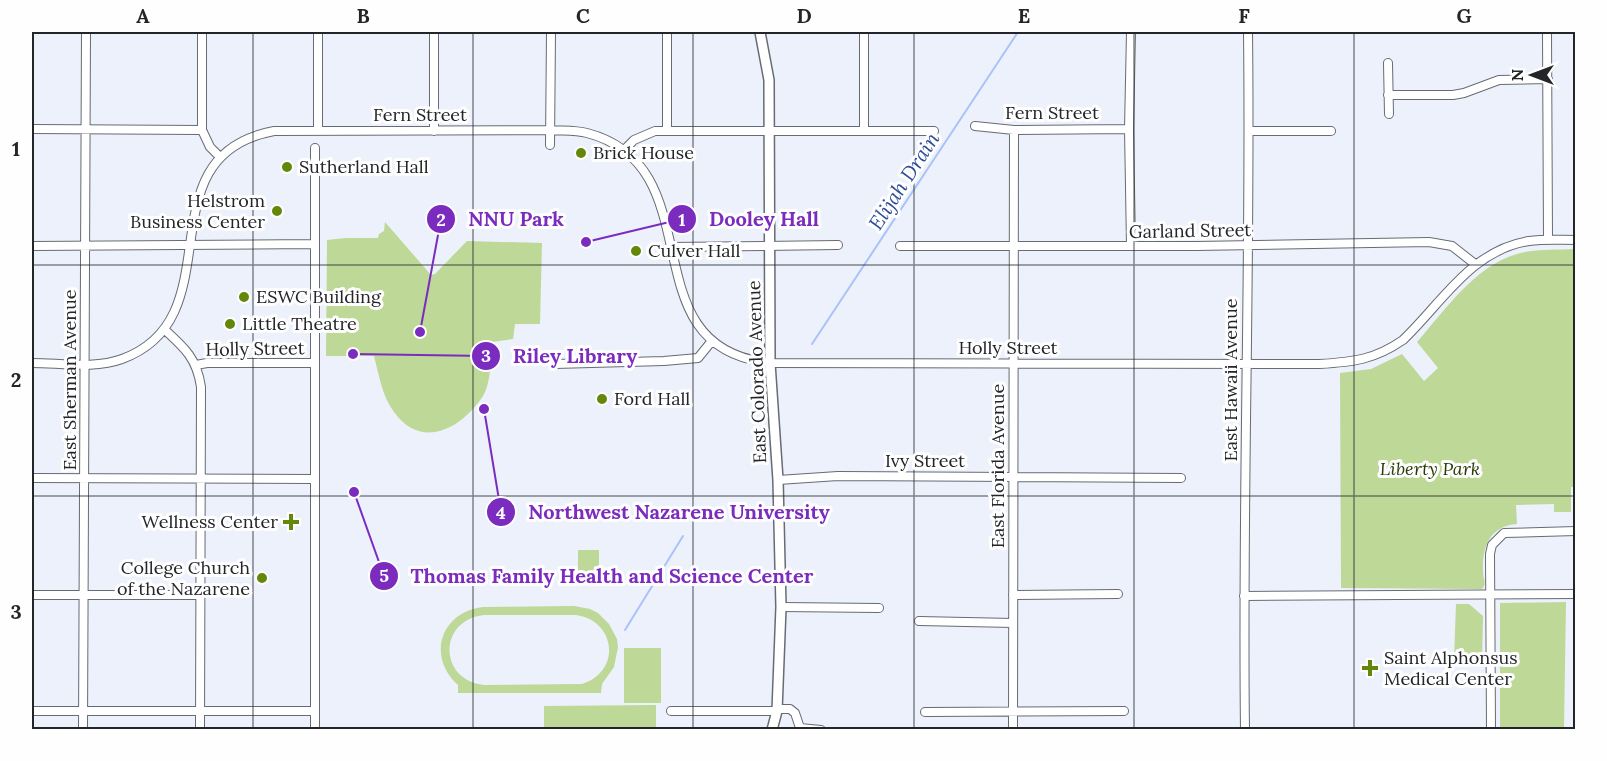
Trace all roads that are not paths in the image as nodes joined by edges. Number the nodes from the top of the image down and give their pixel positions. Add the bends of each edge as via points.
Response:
1 (86, 32) edge
2 (202, 32) edge
3 (318, 32) edge
4 (434, 32) edge
5 (551, 32) edge
6 (667, 32) edge
7 (760, 32) edge
8 (864, 32) edge
9 (1131, 32) edge
10 (1248, 32) edge
11 (1547, 32) edge
12 (1388, 63) dead end
13 (1548, 79) junction
14 (1388, 96) junction
15 (1389, 114) dead end
16 (975, 126) dead end
17 (32, 129) edge
18 (86, 129) junction
19 (1129, 129) junction
20 (202, 130) junction
21 (318, 130) junction
22 (434, 130) junction
23 (550, 130) junction
24 (1014, 130) junction
25 (667, 131) junction
26 (770, 131) junction
27 (864, 131) junction
28 (934, 131) dead end
29 (1250, 131) junction
30 (1331, 131) dead end
31 (550, 145) dead end
32 (315, 148) dead end
33 (623, 151) junction
34 (220, 157) junction
35 (1548, 240) junction
36 (1575, 240) edge
37 (315, 244) junction
38 (190, 245) junction
39 (838, 245) dead end
40 (1246, 245) junction
41 (32, 246) edge
42 (85, 246) junction
43 (770, 246) junction
44 (900, 246) dead end
45 (1131, 246) junction
46 (671, 247) junction
47 (1015, 247) junction
48 (1475, 264) junction
49 (165, 330) junction
50 (711, 342) junction
51 (32, 363) edge
52 (315, 363) junction
53 (770, 363) junction
54 (1013, 363) junction
55 (84, 364) junction
56 (555, 364) dead end
57 (1246, 364) junction
58 (196, 365) junction
59 (1013, 477) junction
60 (32, 478) edge
61 (84, 478) junction
62 (200, 478) junction
63 (315, 478) junction
64 (1181, 478) dead end
65 (778, 480) junction
66 (1575, 531) edge
67 (1118, 594) dead end
68 (1575, 594) edge
69 (32, 595) edge
70 (84, 595) junction
71 (200, 595) junction
72 (1491, 595) junction
73 (1013, 596) junction
74 (1244, 596) junction
75 (781, 607) junction
76 (879, 608) dead end
77 (919, 621) dead end
78 (1013, 623) junction
79 (777, 710) junction
80 (32, 711) edge
81 (83, 711) junction
82 (200, 711) junction
83 (315, 711) junction
84 (671, 711) dead end
85 (1124, 711) dead end
86 (925, 712) dead end
87 (1013, 712) junction
88 (83, 729) edge
89 (200, 729) edge
90 (315, 729) edge
91 (772, 729) edge
92 (821, 729) edge
93 (1013, 729) edge
94 (1245, 729) edge
95 (1491, 729) edge

1 - 18 street, East Sherman Avenue
2 - 20 street
3 - 21 street
4 - 22 street
5 - 23 street
6 - 25 street
7 - 26 main road, East Colorado Avenue via 769,80
8 - 27 street
9 - 19 street
10 - 29 street, East Hawaii Avenue
11 - 13 street
12 - 14 street
13 - 14 street via 1499,80 1464,93
13 - 35 street
14 - 15 street
16 - 24 street, Fern Street
17 - 18 street
18 - 20 street
18 - 42 street, East Sherman Avenue
19 - 24 street, Fern Street
19 - 45 street
20 - 34 street
21 - 22 street, Fern Street
21 - 34 street, Fern Street via 260,134
22 - 23 street, Fern Street
23 - 31 street
23 - 33 street, Fern Street via 586,133
24 - 47 street, East Florida Avenue
25 - 26 street
25 - 33 street via 645,134
26 - 27 street
26 - 43 main road, East Colorado Avenue
27 - 28 street
29 - 30 street
29 - 40 street, East Hawaii Avenue
32 - 37 street
33 - 46 street, Fern Street via 650,180
34 - 38 street via 200,189
35 - 36 street, Holly Street
35 - 48 street, Holly Street via 1513,244
37 - 38 street
37 - 52 street
38 - 42 street
38 - 49 street via 178,304
39 - 43 street
40 - 45 street, Garland Street
40 - 48 street, Garland Street via 1429,242 1452,246
40 - 57 street, East Hawaii Avenue
41 - 42 street
42 - 55 street, East Sherman Avenue
43 - 46 street
43 - 53 main road, East Colorado Avenue
44 - 47 street, Garland Street
45 - 47 street, Garland Street
46 - 50 street, Fern Street via 682,296
47 - 54 street, East Florida Avenue
48 - 57 street, Holly Street via 1403,340 1372,357 1319,364
49 - 55 street via 141,351 120,360
49 - 58 street
50 - 53 street, Holly Street via 732,354
50 - 56 street via 698,358
51 - 55 street
52 - 58 street, Holly Street
52 - 63 street
53 - 54 street, Holly Street
53 - 65 main road, East Colorado Avenue
54 - 57 street, Holly Street
54 - 59 street, East Florida Avenue
55 - 61 street, East Sherman Avenue
57 - 74 street, East Hawaii Avenue
58 - 62 street via 201,387
59 - 64 street, Ivy Street
59 - 65 street, Ivy Street via 838,476
59 - 73 street, East Florida Avenue
60 - 61 street
61 - 62 street
61 - 70 street, East Sherman Avenue
62 - 63 street
62 - 71 street
63 - 83 street
65 - 75 main road, East Colorado Avenue
66 - 72 street via 1513,532 1497,538 1490,554
67 - 73 street
68 - 72 street
69 - 70 street
70 - 71 street
70 - 81 street, East Sherman Avenue
71 - 82 street
72 - 74 street
72 - 95 street
73 - 78 street, East Florida Avenue
74 - 94 street, East Hawaii Avenue
75 - 76 street
75 - 79 main road, East Colorado Avenue
77 - 78 street
78 - 87 street, East Florida Avenue
79 - 84 street
79 - 91 main road, East Colorado Avenue
79 - 92 street via 790,709 800,728
80 - 81 street
81 - 82 street
81 - 88 street, East Sherman Avenue
82 - 83 street
82 - 89 street
83 - 90 street
85 - 87 street
86 - 87 street
87 - 93 street, East Florida Avenue

